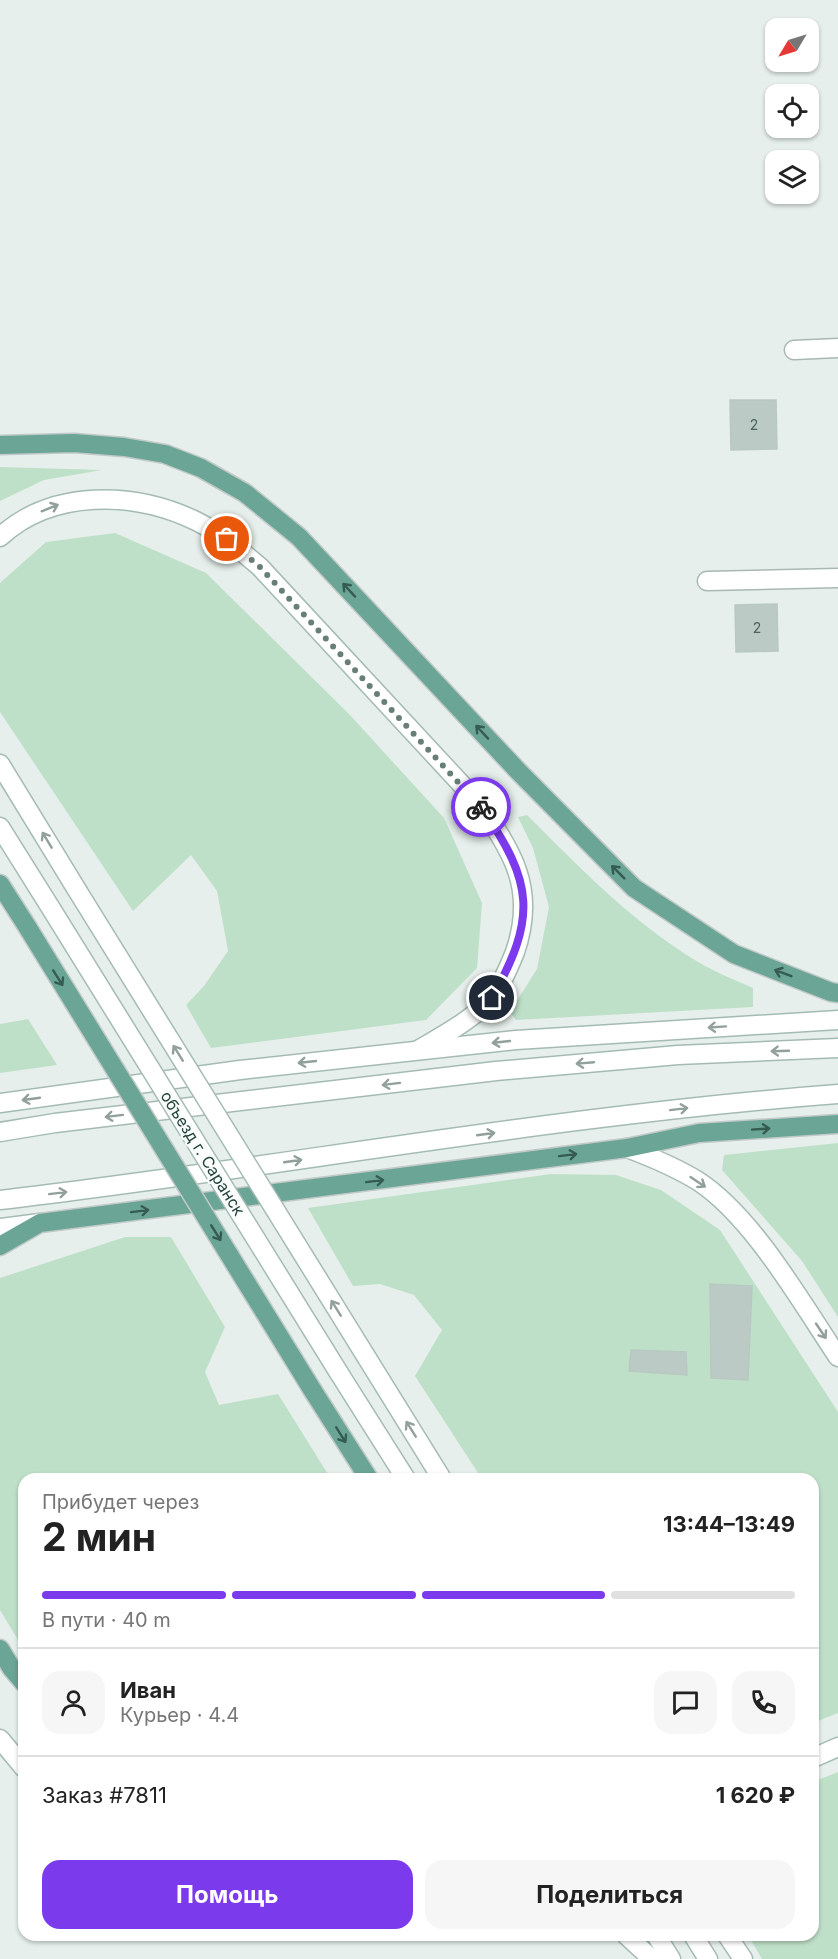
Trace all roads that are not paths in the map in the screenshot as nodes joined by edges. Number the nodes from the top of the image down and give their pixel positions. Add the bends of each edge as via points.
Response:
1 (838, 348) edge
2 (794, 350) dead end
3 (0, 445) edge
4 (0, 537) edge
5 (838, 578) edge
6 (707, 581) dead end
7 (0, 764) edge
8 (0, 827) edge
9 (0, 884) edge
10 (838, 993) edge
11 (838, 1020) edge
12 (838, 1048) edge
13 (417, 1050) junction
14 (838, 1094) edge
15 (0, 1103) edge
16 (838, 1124) edge
17 (0, 1132) edge
18 (627, 1148) junction
19 (0, 1200) edge
20 (40, 1223) junction
21 (0, 1228) edge
22 (0, 1246) edge
23 (838, 1357) edge
24 (365, 1473) edge
25 (402, 1473) edge
26 (438, 1473) edge
27 (0, 1649) edge
28 (18, 1676) edge
29 (0, 1739) edge
30 (838, 1747) edge
31 (819, 1755) edge
32 (18, 1761) edge
33 (632, 1941) edge
34 (660, 1941) edge
35 (697, 1941) edge
36 (731, 1941) edge
37 (652, 1959) edge
38 (671, 1959) edge
39 (708, 1959) edge
40 (743, 1959) edge

1 - 2 main road
10 -> 3 main road via 734,954 634,888 519,772 299,537 245,494 201,468 165,454 74,443
4 -> 13 main road via 15,523 56,504 98,499 149,504 195,521 227,539 260,567 476,800 500,833 517,868 524,900 522,932 510,966 492,998 458,1027
5 - 6 main road
26 -> 7 main road, bridge
8 - 25 main road, объезд г. Саранск, bridge
9 -> 24 main road, bridge
11 -> 13 main road
12 -> 17 main road via 678,1055 496,1071
13 -> 15 main road
19 -> 14 main road via 644,1113
18 -> 16 main road via 699,1133
20 -> 18 main road
18 -> 23 main road via 662,1161 699,1182 733,1211 774,1261
20 - 21 main road
20 - 22 main road
27 - 28 main road
29 - 32 main road
30 - 31 main road
33 - 37 main road
34 - 38 main road
35 - 39 main road
36 - 40 main road

